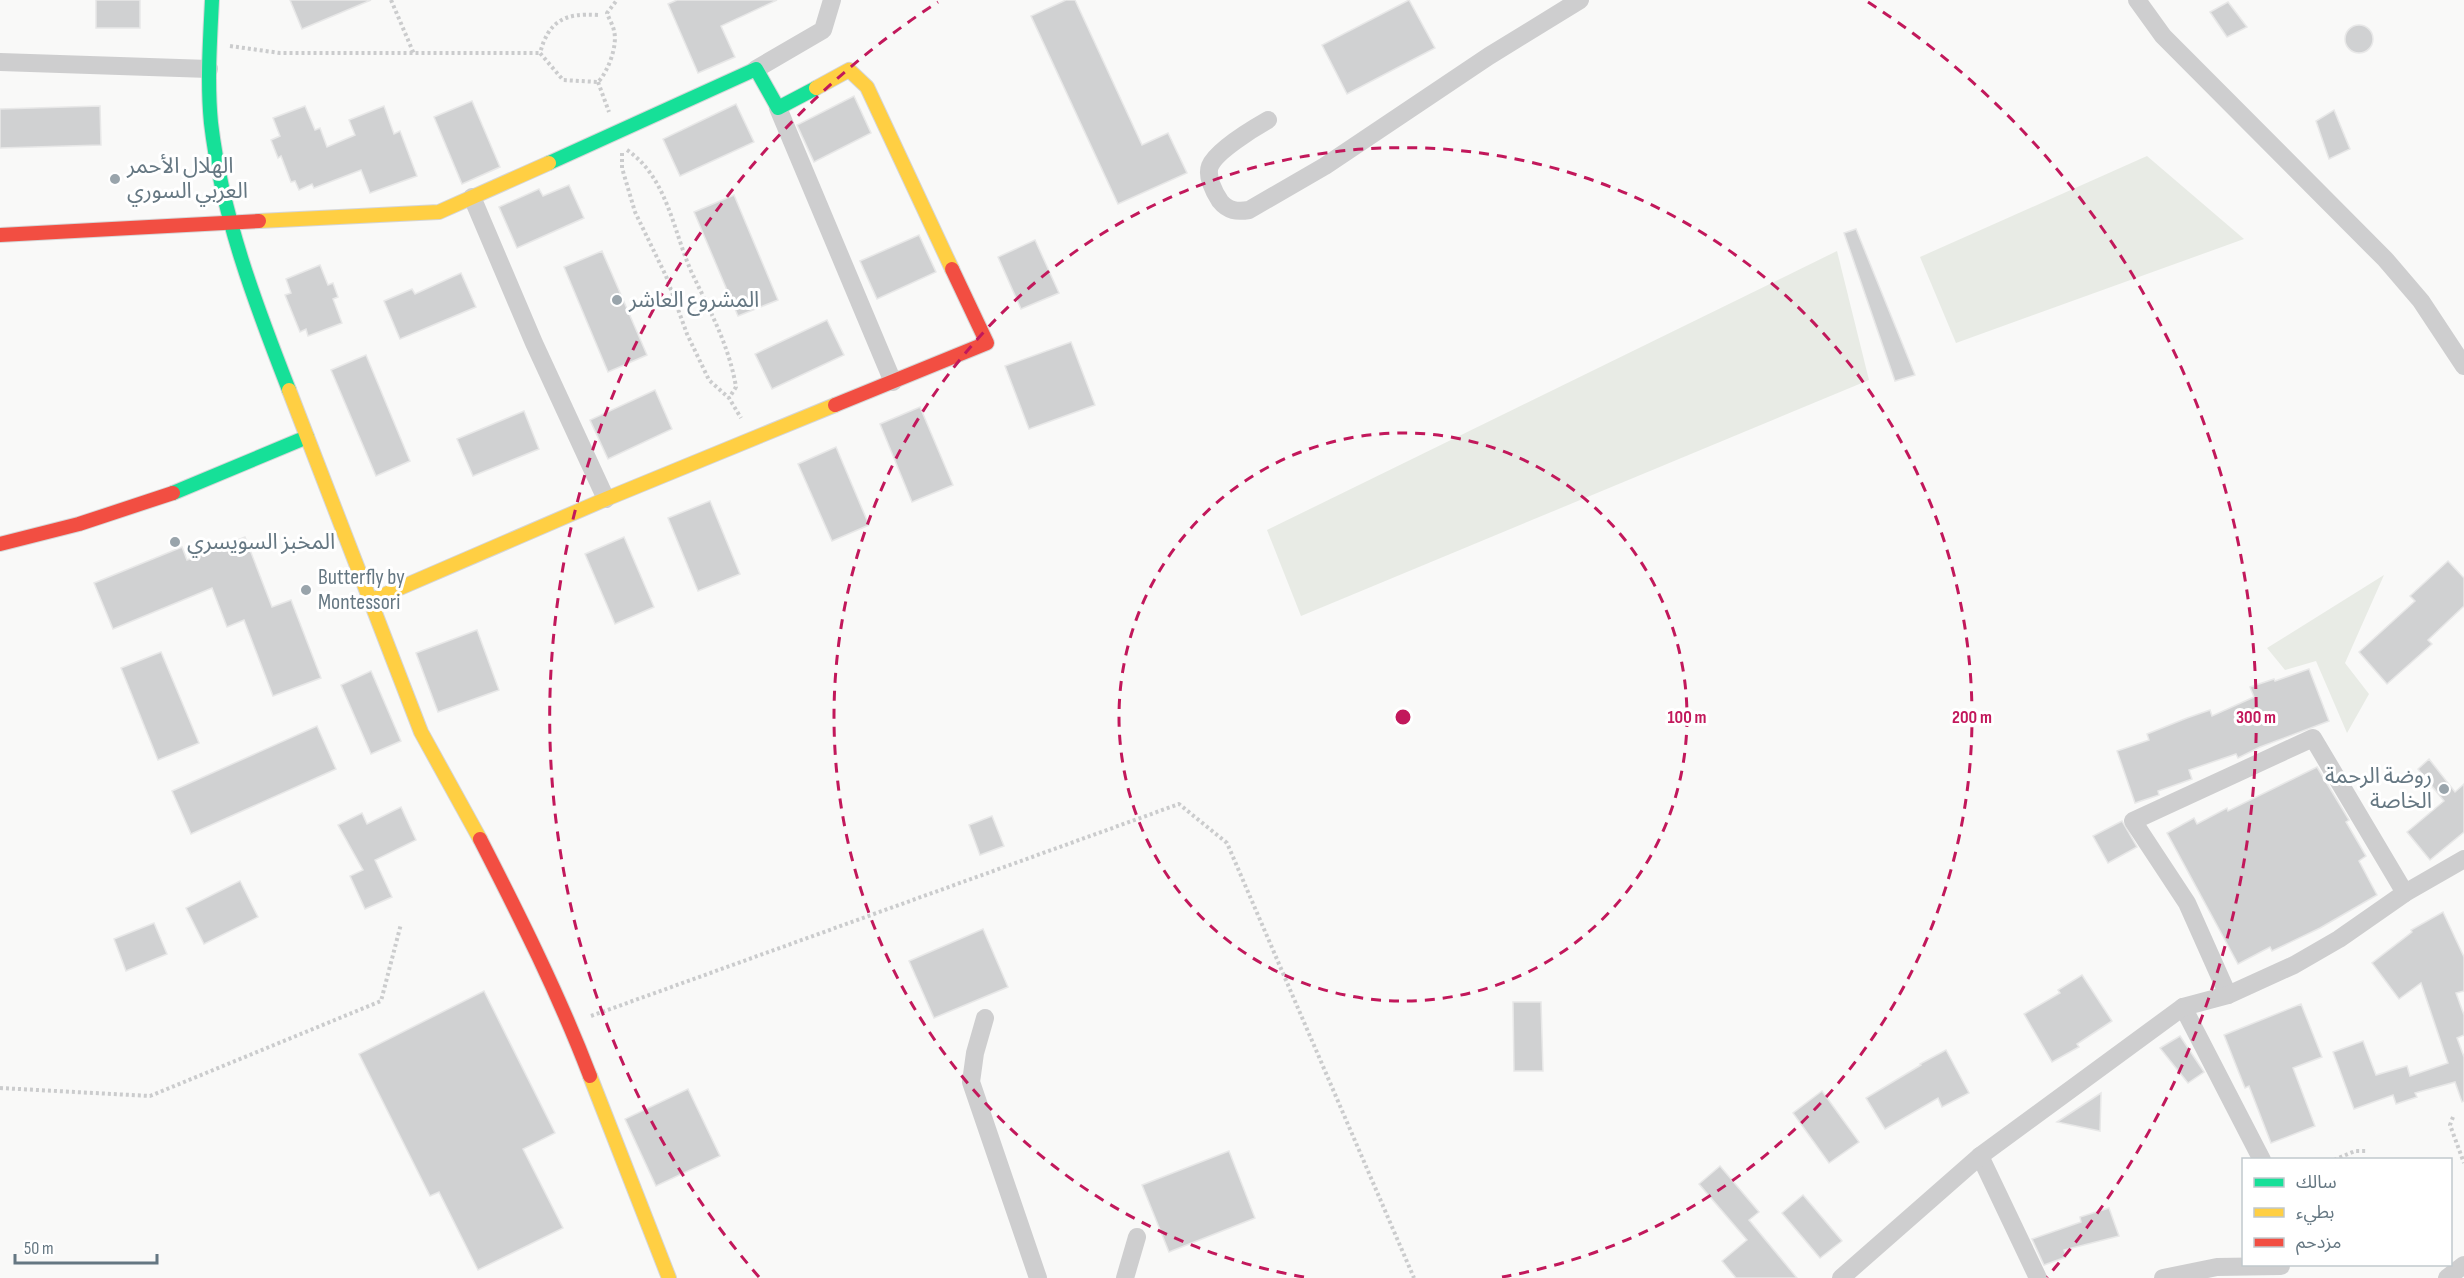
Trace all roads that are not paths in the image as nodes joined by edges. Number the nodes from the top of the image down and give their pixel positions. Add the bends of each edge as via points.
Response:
1 (212, 0) edge
2 (832, 0) edge
3 (1580, 0) edge
4 (2137, 0) edge
5 (0, 62) edge
6 (209, 69) junction
7 (756, 69) junction
8 (778, 108) junction
9 (1268, 120) dead end
10 (472, 197) junction
11 (229, 222) junction
12 (0, 235) edge
13 (2464, 366) edge
14 (893, 382) junction
15 (308, 437) junction
16 (606, 499) junction
17 (0, 544) edge
18 (372, 600) junction
19 (2464, 859) edge
20 (2404, 893) junction
21 (2228, 995) junction
22 (2182, 1007) junction
23 (985, 1018) dead end
24 (1980, 1156) junction
25 (2261, 1158) edge
26 (1137, 1237) dead end
27 (2464, 1265) edge
28 (2282, 1270) edge
29 (669, 1278) edge
30 (1038, 1278) edge
31 (1125, 1278) edge
32 (1841, 1278) edge
33 (2038, 1278) edge
34 (2163, 1278) edge
35 (2447, 1278) edge

1 - 6 street
2 - 7 street via 823,30
3 - 9 street via 1325,166 1249,210 1229,209 1213,188 1210,166 1217,156
4 - 13 street via 2163,36 2385,259 2421,302
5 - 6 street
6 - 11 street via 211,121
7 - 8 street
7 - 10 street
8 - 14 street
8 - 14 street via 849,70 867,87 987,343
10 - 11 street via 439,212
10 - 16 street
11 - 12 street
11 - 15 street
14 - 16 street
15 - 17 street via 139,507
15 - 18 street
16 - 18 street
18 - 29 street via 421,732 529,935 570,1024
19 - 20 street
20 - 21 street via 2339,939
20 - 21 street via 2313,738 2133,821 2187,903
21 - 22 street
22 - 24 street
22 - 25 street
23 - 30 street via 971,1082
24 - 32 street
24 - 33 street
26 - 31 street
27 - 35 street
28 - 34 street via 2217,1267

